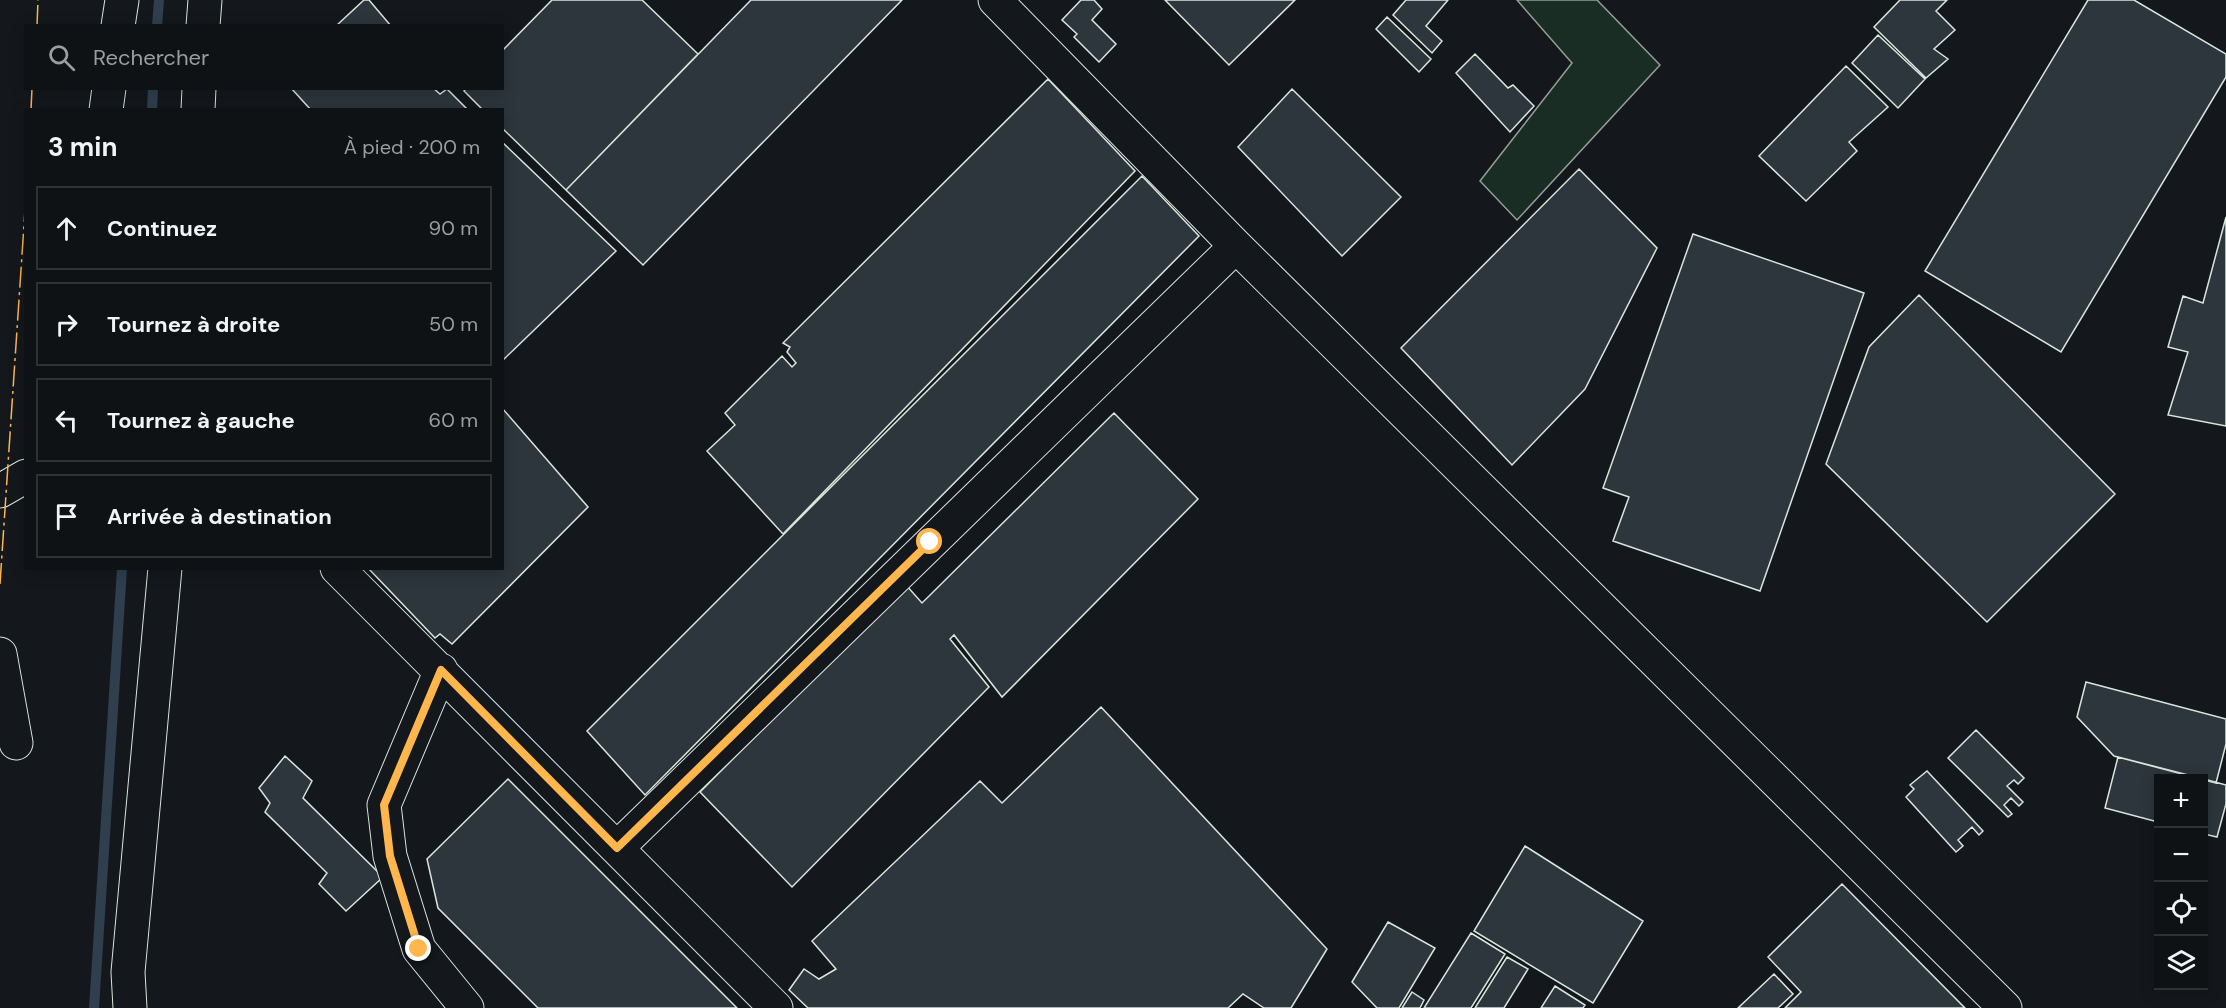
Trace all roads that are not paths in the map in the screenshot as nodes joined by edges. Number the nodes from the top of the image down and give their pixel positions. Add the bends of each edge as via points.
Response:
1 (122, 0) edge
2 (205, 0) edge
3 (995, 0) edge
4 (118, 24) edge
5 (203, 24) edge
6 (109, 90) edge
7 (199, 90) edge
8 (106, 108) edge
9 (198, 108) edge
10 (1236, 246) junction
11 (24, 477) edge
12 (0, 491) edge
13 (165, 570) edge
14 (339, 570) edge
15 (0, 654) edge
16 (441, 670) junction
17 (16, 743) dead end
18 (617, 848) junction
19 (130, 1008) edge
20 (467, 1008) edge
21 (776, 1008) edge
22 (2005, 1008) edge

1 - 4 street
2 - 5 street
3 - 10 street
6 - 8 street
7 - 9 street
10 - 18 street
10 - 22 street
11 - 12 street
13 - 19 street via 128,972
14 - 16 street
15 - 17 street
16 - 18 street
16 - 20 street via 384,805 390,856 419,949
18 - 21 street

